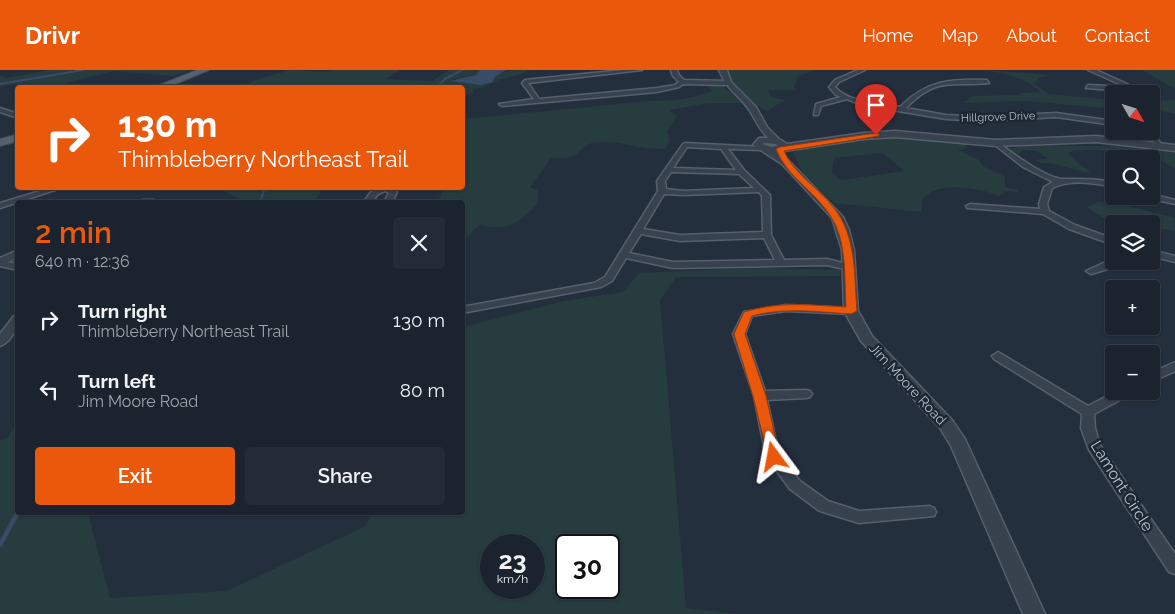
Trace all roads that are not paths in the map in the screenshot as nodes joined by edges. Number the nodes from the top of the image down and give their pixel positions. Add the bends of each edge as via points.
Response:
1 (205, 70) edge
2 (554, 70) edge
3 (639, 70) edge
4 (674, 70) edge
5 (723, 70) edge
6 (862, 70) edge
7 (1091, 70) edge
8 (616, 71) edge
9 (559, 77) junction
10 (682, 82) junction
11 (987, 82) dead end
12 (727, 83) junction
13 (164, 85) edge
14 (1088, 87) dead end
15 (846, 98) junction
16 (537, 100) junction
17 (502, 104) dead end
18 (902, 109) junction
19 (0, 110) edge
20 (816, 114) dead end
21 (15, 115) edge
22 (1105, 122) edge
23 (763, 128) junction
24 (15, 137) edge
25 (1156, 140) edge
26 (0, 143) edge
27 (996, 143) junction
28 (762, 145) junction
29 (723, 146) junction
30 (1159, 146) junction
31 (780, 148) junction
32 (1175, 148) edge
33 (668, 170) junction
34 (741, 172) junction
35 (1058, 181) junction
36 (1105, 184) edge
37 (52, 190) edge
38 (378, 190) edge
39 (390, 190) edge
40 (760, 190) junction
41 (662, 191) junction
42 (1160, 198) edge
43 (19, 200) edge
44 (369, 200) edge
45 (389, 200) edge
46 (15, 201) edge
47 (1175, 202) edge
48 (0, 206) edge
49 (970, 206) dead end
50 (1045, 212) junction
51 (638, 231) junction
52 (767, 235) junction
53 (1105, 239) edge
54 (15, 254) edge
55 (623, 255) junction
56 (1160, 255) edge
57 (1175, 259) edge
58 (0, 262) edge
59 (781, 262) junction
60 (15, 266) edge
61 (848, 266) junction
62 (1105, 267) edge
63 (1091, 271) dead end
64 (465, 309) edge
65 (851, 311) junction
66 (15, 322) edge
67 (0, 342) edge
68 (998, 356) dead end
69 (1175, 366) edge
70 (1160, 374) edge
71 (806, 394) dead end
72 (760, 396) junction
73 (1110, 400) edge
74 (1088, 412) junction
75 (929, 512) dead end
76 (1175, 567) edge
77 (1034, 614) edge

1 - 13 main road
2 - 9 street
3 - 8 street
4 - 10 street
5 - 12 street, Jim Moore Road
6 - 15 street via 837,81 832,87
7 - 14 street via 1136,89
8 - 9 street
9 - 16 street via 525,83
10 - 12 street
10 - 16 street via 657,90
11 - 18 street via 936,84 912,98
12 - 23 street, Jim Moore Road via 753,109
15 - 18 street, Hillgrove Drive
15 - 20 street via 818,105
16 - 17 street
18 - 22 street, Hillgrove Drive via 967,119 1044,115
19 - 21 street
23 - 28 street
23 - 31 street, Jim Moore Road
24 - 26 main road
25 - 30 street
27 - 30 street via 1096,139
27 - 31 street via 895,134
27 - 35 street via 1017,161
28 - 29 street
28 - 31 street, Jim Moore Road
28 - 31 street
29 - 33 street via 685,146
29 - 34 street
30 - 32 street
31 - 61 street, Jim Moore Road via 837,218 848,250
33 - 34 street
33 - 41 street via 661,181
34 - 40 street
35 - 36 street
35 - 50 street via 1048,187 1043,204
37 - 43 street
38 - 44 street
39 - 45 street via 393,192
40 - 41 street
40 - 52 street via 766,196
41 - 51 street
42 - 47 street
46 - 48 street
49 - 50 street
50 - 53 street via 1072,227
51 - 52 street via 680,238
51 - 55 street
52 - 59 street
54 - 58 street
55 - 59 street via 673,265
55 - 64 street via 609,279 597,286
56 - 57 street
58 - 60 street
59 - 61 street via 827,262
61 - 65 street, Jim Moore Road
62 - 63 street
65 - 72 street via 792,307 768,308 748,314 739,334
65 - 77 street, Jim Moore Road via 866,338 933,409 959,444
66 - 67 street
68 - 74 street
69 - 70 street
71 - 72 street
72 - 75 street via 774,457 795,486 823,506 859,516
73 - 74 street
74 - 76 street, Lamont Circle via 1088,428 1094,446

